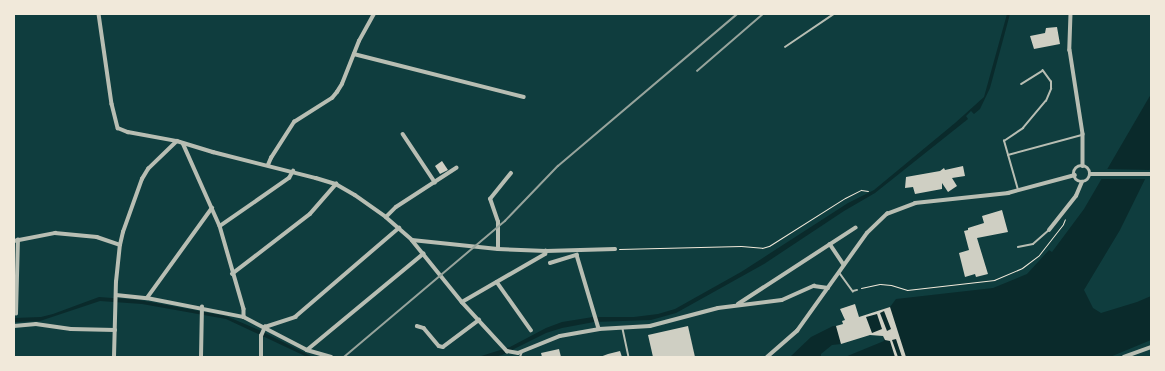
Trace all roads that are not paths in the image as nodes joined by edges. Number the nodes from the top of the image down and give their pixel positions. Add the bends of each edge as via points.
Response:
1 (99, 14) edge
2 (374, 14) edge
3 (834, 14) edge
4 (1071, 14) edge
5 (785, 47) dead end
6 (354, 54) junction
7 (1022, 84) dead end
8 (524, 97) dead end
9 (403, 134) dead end
10 (1083, 134) junction
11 (177, 141) junction
12 (183, 143) junction
13 (1008, 155) junction
14 (268, 165) junction
15 (1083, 166) junction
16 (456, 168) dead end
17 (293, 171) junction
18 (511, 173) dead end
19 (1090, 174) junction
20 (1151, 174) edge
21 (1075, 175) junction
22 (435, 182) junction
23 (1082, 182) junction
24 (336, 184) junction
25 (1018, 190) junction
26 (212, 208) junction
27 (386, 216) junction
28 (220, 226) junction
29 (399, 228) junction
30 (855, 228) dead end
31 (1048, 230) joint
32 (412, 240) junction
33 (16, 241) edge
34 (830, 244) junction
35 (120, 245) junction
36 (1018, 247) dead end
37 (498, 249) junction
38 (615, 249) road end
39 (558, 250) junction
40 (546, 251) junction
41 (423, 254) junction
42 (560, 260) junction
43 (550, 263) dead end
44 (844, 265) junction
45 (839, 272) junction
46 (232, 274) junction
47 (497, 282) junction
48 (828, 288) junction
49 (857, 290) road end
50 (116, 296) junction
51 (147, 298) junction
52 (462, 302) junction
53 (737, 304) junction
54 (202, 309) junction
55 (16, 314) dead end
56 (244, 317) junction
57 (479, 320) junction
58 (14, 326) edge
59 (417, 326) dead end
60 (264, 329) junction
61 (599, 329) junction
62 (623, 329) junction
63 (115, 330) junction
64 (531, 330) dead end
65 (1151, 347) edge
66 (307, 350) junction
67 (520, 354) edge
68 (114, 357) edge
69 (201, 357) edge
70 (261, 357) edge
71 (331, 357) edge
72 (628, 357) edge
73 (767, 357) edge
74 (1124, 357) edge

1 - 11 street via 118,128
2 - 6 street
3 - 5 lane
4 - 10 street via 1070,50
6 - 8 street
6 - 14 street via 338,92 294,122
7 - 13 lane via 1043,71 1051,82 1051,89 1046,101 1023,128 1004,141
9 - 22 street
10 - 13 lane
10 - 15 street
11 - 12 street
11 - 35 street via 148,169 142,179
12 - 14 street
12 - 26 street
13 - 25 lane
14 - 17 street
15 - 19 street
15 - 21 street via 1077,168
16 - 22 street
17 - 24 street
17 - 28 street via 289,178
18 - 37 street via 490,199 498,222
19 - 20 street
19 - 23 street via 1087,180
21 - 23 street via 1077,180
21 - 25 street
22 - 27 street
23 - 31 street via 1076,196
24 - 27 street
24 - 46 street via 310,214
25 - 44 street via 986,196 930,200 895,210 867,233
26 - 28 street
26 - 51 street
27 - 29 street
28 - 46 street
29 - 32 street
29 - 60 street via 295,317
30 - 34 street
31 - 36 lane via 1033,244
32 - 37 street
32 - 41 street
33 - 35 street via 55,233 97,237
33 - 55 street
34 - 44 street
34 - 53 street
35 - 50 street
37 - 40 street
38 - 39 street
39 - 40 street
39 - 42 street
40 - 47 street via 545,254
41 - 52 street
41 - 66 street
42 - 43 street
42 - 61 street via 577,255
44 - 45 street
45 - 48 street
45 - 49 lane via 853,291
46 - 56 street via 244,309
47 - 52 street
47 - 64 street
48 - 53 street via 814,286 782,300
48 - 73 street via 797,331
50 - 51 street
50 - 63 street
51 - 54 street
52 - 57 street
53 - 62 street via 662,324
54 - 56 street
54 - 69 street
56 - 60 street
57 - 59 street via 443,347 439,346 424,328
57 - 67 street via 507,351
58 - 63 street via 36,324 71,329
60 - 66 street
60 - 70 street
61 - 62 street
61 - 67 street via 560,336
62 - 72 lane
63 - 68 street
65 - 74 street
66 - 71 street

